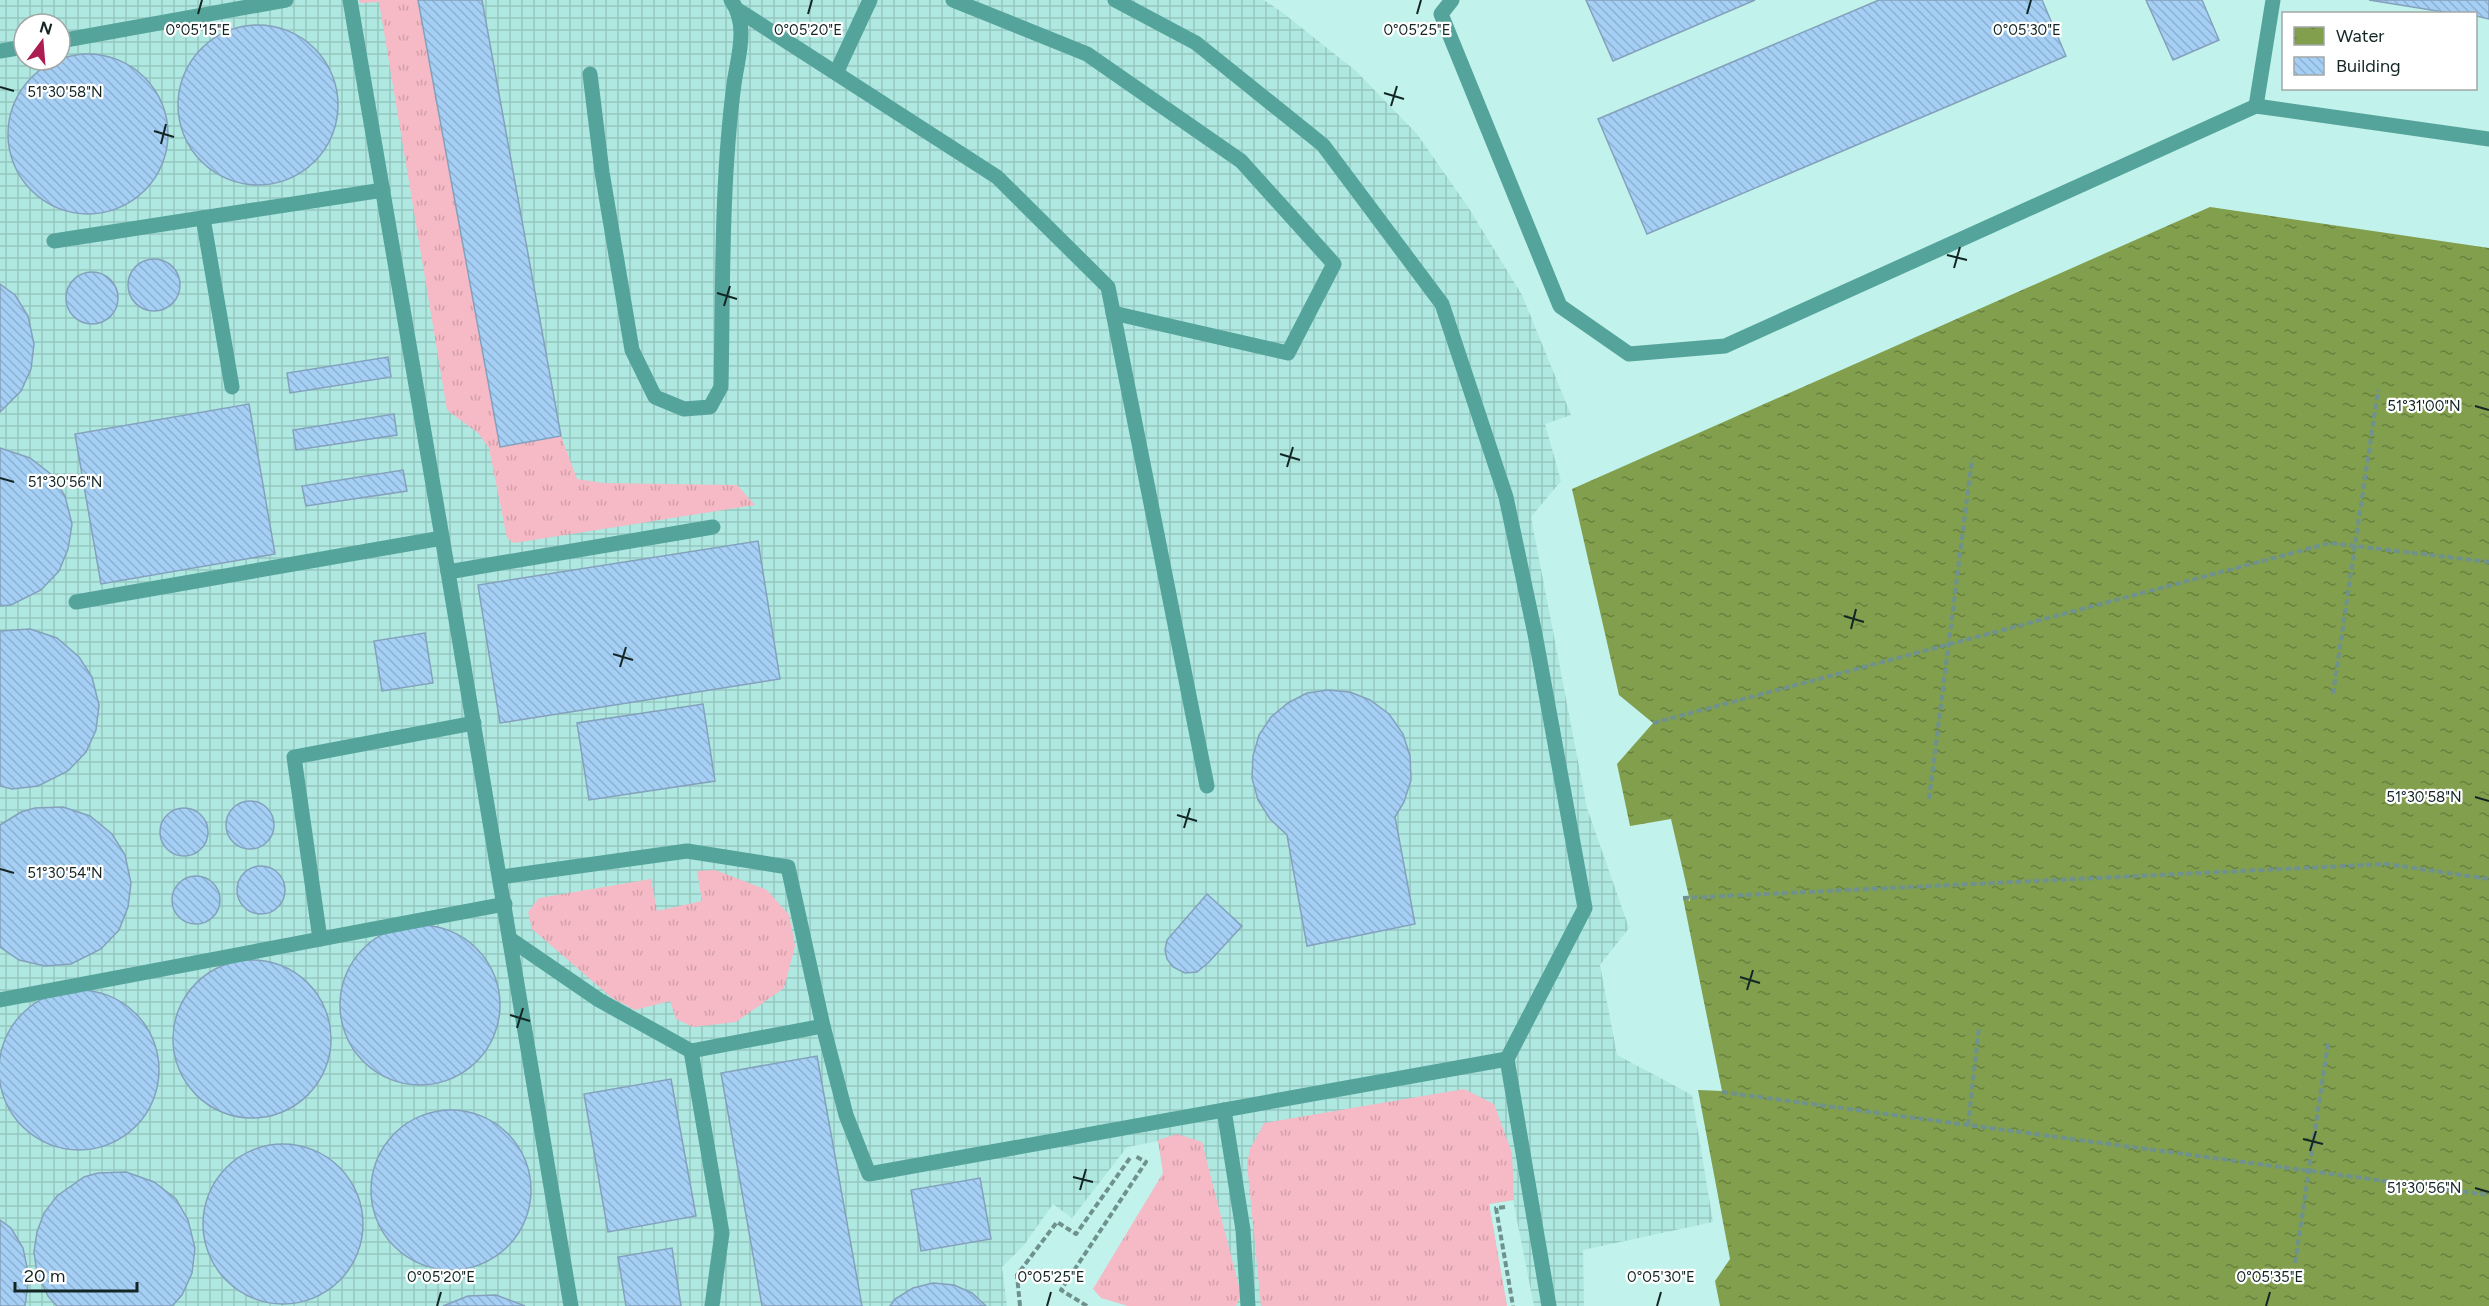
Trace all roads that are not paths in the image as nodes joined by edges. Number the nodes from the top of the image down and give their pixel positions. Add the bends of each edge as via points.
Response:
1 (286, 0) edge
2 (350, 0) edge
3 (870, 0) edge
4 (953, 0) edge
5 (1115, 0) edge
6 (1452, 0) edge
7 (2273, 0) edge
8 (735, 5) edge
9 (72, 38) edge
10 (836, 73) junction
11 (590, 74) dead end
12 (2256, 106) junction
13 (2489, 139) edge
14 (383, 190) junction
15 (203, 218) junction
16 (54, 241) dead end
17 (1113, 313) junction
18 (232, 387) dead end
19 (713, 527) dead end
20 (442, 538) junction
21 (448, 572) junction
22 (76, 602) dead end
23 (474, 723) junction
24 (1207, 786) dead end
25 (501, 877) junction
26 (505, 904) junction
27 (320, 939) junction
28 (510, 939) junction
29 (0, 1000) edge
30 (824, 1026) junction
31 (691, 1052) junction
32 (1507, 1059) junction
33 (1224, 1110) junction
34 (571, 1306) edge
35 (712, 1306) edge
36 (1248, 1306) edge
37 (1549, 1306) edge

1 - 9 lane
2 - 14 lane
3 - 10 lane
4 - 17 lane via 1087,54 1240,161 1334,264 1288,353
5 - 32 lane via 1196,43 1323,145 1442,304 1506,497 1585,908
6 - 12 lane via 1441,14 1560,306 1629,354 1725,346
7 - 12 lane
8 - 10 lane
8 - 11 lane via 742,36 726,174 721,387 710,407 684,409 655,397 632,350
10 - 17 lane via 997,177 1108,287
12 - 13 lane
14 - 15 lane
14 - 20 lane
15 - 16 lane
15 - 18 lane
17 - 24 lane
19 - 21 lane
20 - 21 lane
20 - 22 lane
21 - 23 lane
23 - 25 lane
23 - 27 lane via 294,757
25 - 26 lane
25 - 30 lane via 687,851 788,867
26 - 27 lane
26 - 28 lane
27 - 29 lane
28 - 31 lane via 599,1000
28 - 34 lane
30 - 31 lane
30 - 33 lane via 846,1115 868,1174
31 - 35 lane via 722,1233
32 - 33 lane
32 - 37 lane
33 - 36 lane via 1243,1230

